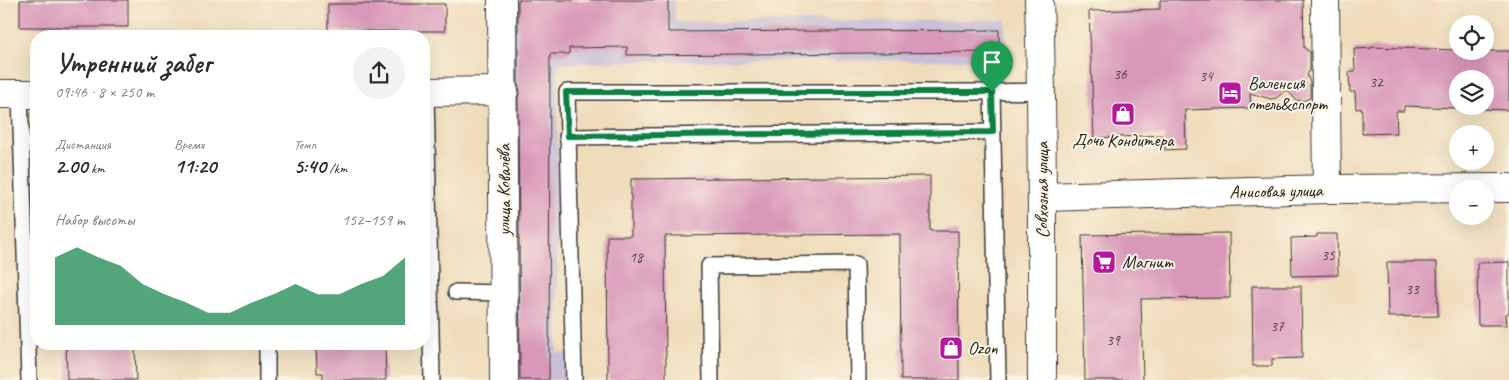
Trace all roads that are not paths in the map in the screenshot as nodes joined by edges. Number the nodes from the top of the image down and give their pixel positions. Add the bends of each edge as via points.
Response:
1 (502, 0) edge
2 (1039, 0) edge
3 (1326, 0) edge
4 (504, 91) junction
5 (1042, 91) junction
6 (430, 92) edge
7 (992, 92) junction
8 (19, 94) edge
9 (993, 132) junction
10 (568, 136) junction
11 (1509, 188) edge
12 (1327, 189) junction
13 (1042, 197) junction
14 (456, 292) dead end
15 (504, 293) junction
16 (430, 298) edge
17 (267, 350) edge
18 (29, 380) edge
19 (267, 380) edge
20 (432, 380) edge
21 (504, 380) edge
22 (574, 380) edge
23 (711, 380) edge
24 (858, 380) edge
25 (998, 380) edge
26 (1042, 380) edge

1 - 4 street, улица Ковалёва
2 - 5 street, Совхозная улица
3 - 12 street
4 - 6 street
4 - 15 street, улица Ковалёва
5 - 7 lane
5 - 13 street, Совхозная улица
7 - 9 lane
7 - 10 lane via 566,92
8 - 18 lane
9 - 10 lane
9 - 25 lane
10 - 22 lane
11 - 12 street, Анисовая улица
12 - 13 street, Анисовая улица
13 - 26 street, Совхозная улица
14 - 15 lane
15 - 21 street, улица Ковалёва
16 - 20 lane
17 - 19 lane
23 - 24 lane via 709,266 856,264

